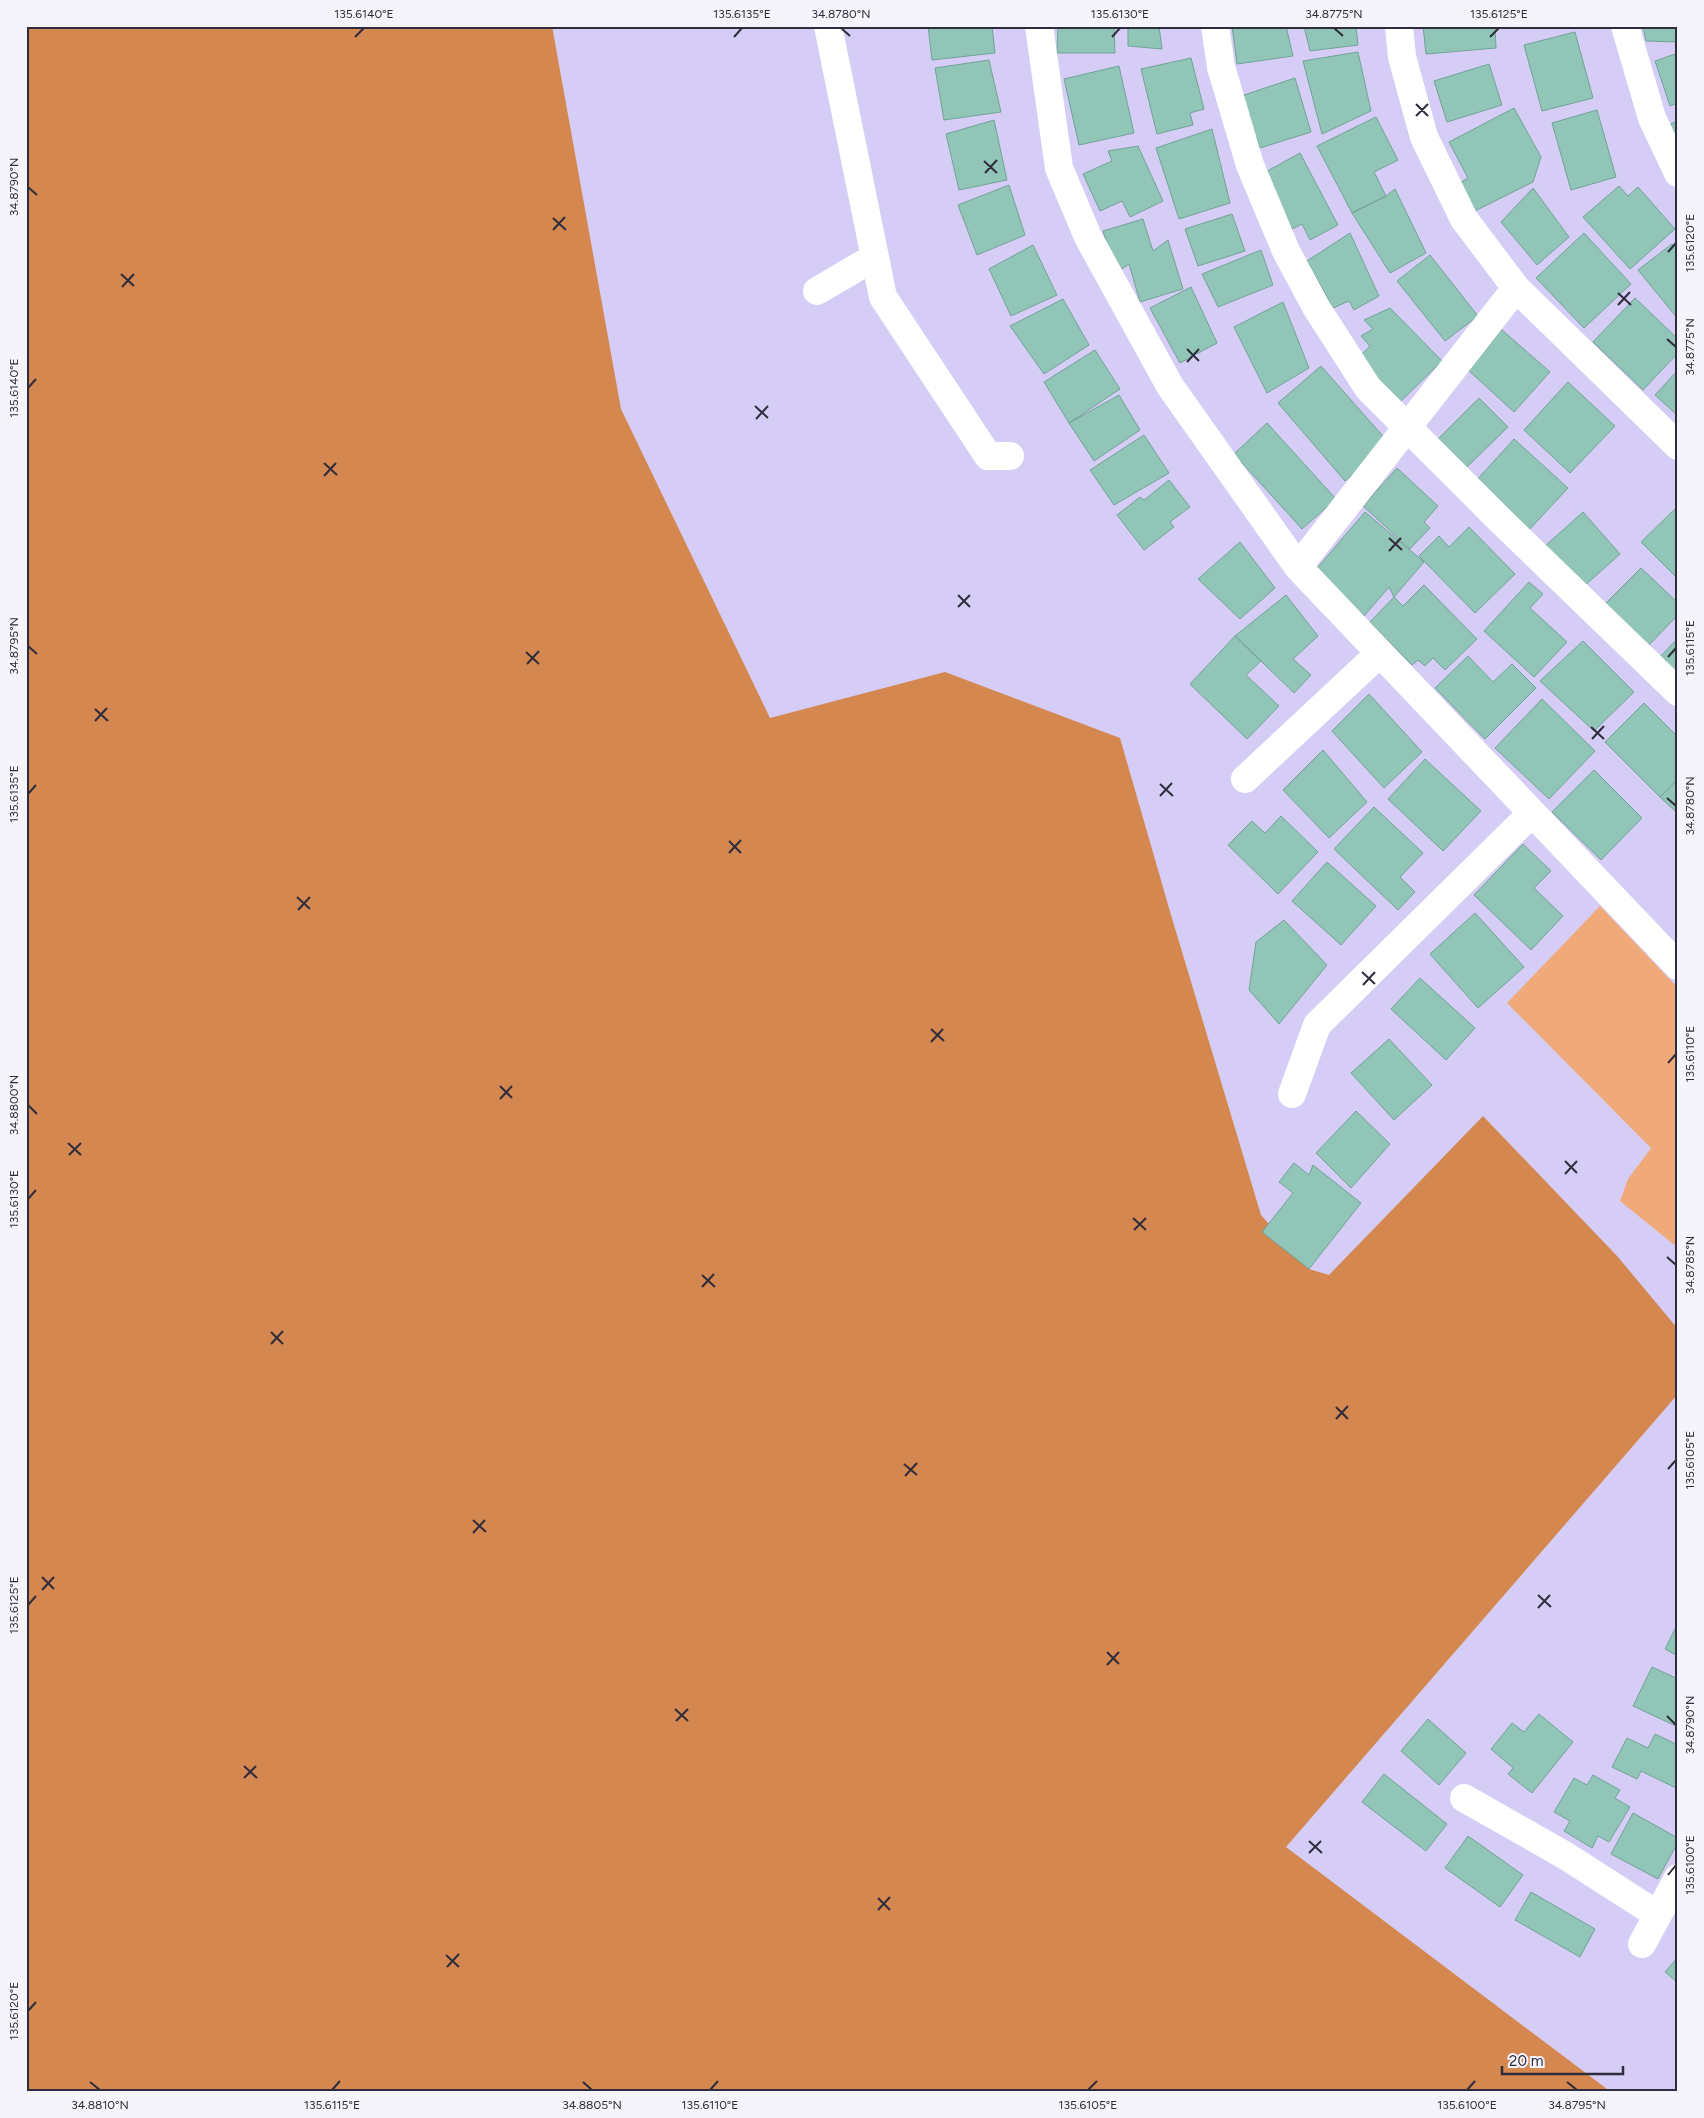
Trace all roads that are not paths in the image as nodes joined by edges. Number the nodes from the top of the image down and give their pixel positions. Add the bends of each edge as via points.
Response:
1 (828, 26) edge
2 (1039, 26) edge
3 (1216, 26) edge
4 (1399, 26) edge
5 (1624, 26) edge
6 (1678, 173) edge
7 (875, 257) junction
8 (1516, 288) junction
9 (817, 291) dead end
10 (1408, 429) junction
11 (1678, 446) edge
12 (1010, 456) dead end
13 (1298, 567) junction
14 (1380, 653) junction
15 (1678, 692) edge
16 (1245, 779) dead end
17 (1532, 812) junction
18 (1678, 966) edge
19 (1292, 1094) dead end
20 (1464, 1798) dead end
21 (1678, 1878) edge
22 (1658, 1915) junction
23 (1642, 1944) dead end

1 - 7 street
2 - 13 street via 1059,168 1088,238 1170,386
3 - 10 street via 1221,67 1250,165 1286,250 1316,307 1368,388
4 - 8 street via 1402,57 1424,137 1464,219
5 - 6 street via 1652,118
7 - 9 street
7 - 12 street via 883,297 988,456
8 - 10 street
8 - 11 street
10 - 13 street
10 - 15 street
13 - 14 street
14 - 16 street
14 - 17 street
17 - 18 street
17 - 19 street via 1317,1025
20 - 22 street via 1566,1856
21 - 22 street
22 - 23 street

